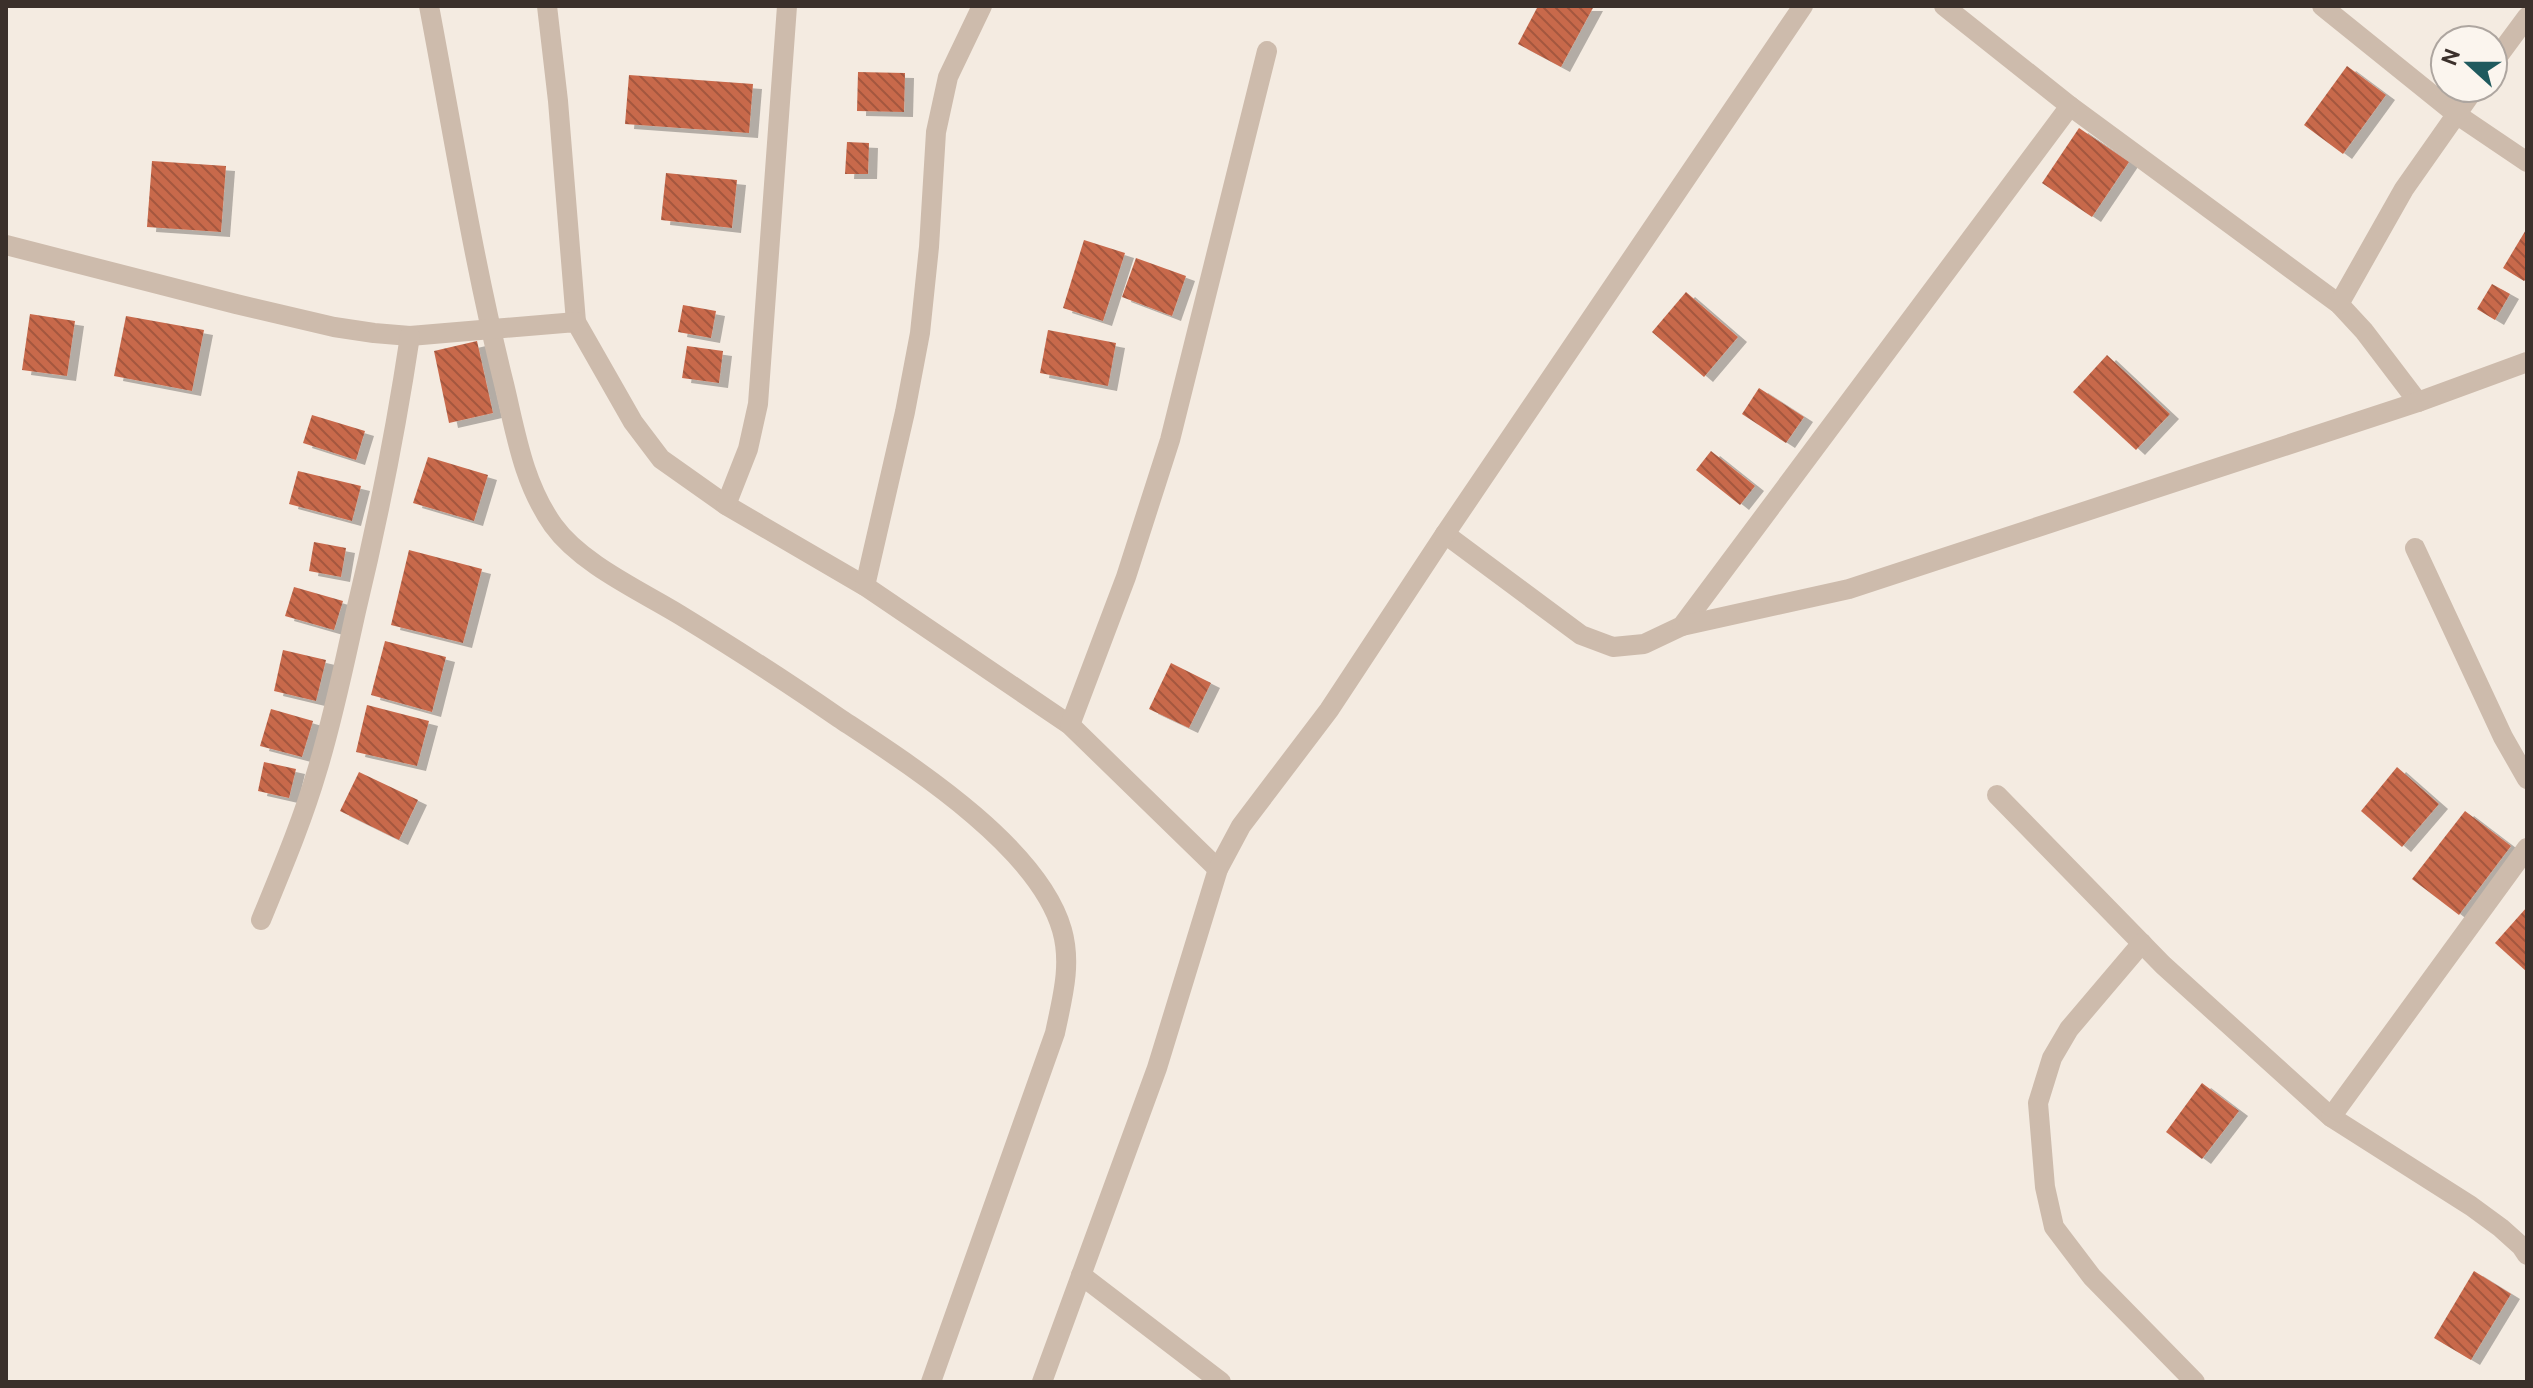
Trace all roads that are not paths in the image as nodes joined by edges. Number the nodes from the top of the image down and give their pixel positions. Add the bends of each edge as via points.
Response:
1 (429, 6) edge
2 (547, 6) edge
3 (787, 6) edge
4 (982, 6) edge
5 (1803, 6) edge
6 (1944, 6) edge
7 (2322, 6) edge
8 (2527, 17) edge
9 (2509, 41) edge
10 (1267, 51) dead end
11 (2463, 104) edge
12 (2070, 106) junction
13 (2456, 114) junction
14 (2527, 162) edge
15 (6, 245) edge
16 (2339, 304) junction
17 (576, 322) junction
18 (490, 329) junction
19 (410, 336) junction
20 (2527, 362) edge
21 (2418, 402) junction
22 (726, 505) junction
23 (1445, 534) junction
24 (2415, 548) dead end
25 (865, 586) junction
26 (1682, 626) junction
27 (1070, 725) junction
28 (2527, 779) edge
29 (1997, 795) dead end
30 (2527, 848) edge
31 (1218, 869) junction
32 (261, 920) dead end
33 (2142, 943) junction
34 (2331, 1117) junction
35 (2527, 1255) edge
36 (1081, 1275) junction
37 (931, 1382) edge
38 (1042, 1382) edge
39 (1221, 1382) edge
40 (2195, 1382) edge

1 - 18 street
2 - 17 street
3 - 22 street via 758,404 748,449
4 - 25 street via 948,77 936,132 920,333
5 - 23 street
6 - 12 street
7 - 13 street
8 - 9 street
10 - 27 street via 1170,440
11 - 13 street
12 - 16 street
12 - 26 street
13 - 14 street
13 - 16 street via 2404,189
15 - 19 street via 334,327
16 - 21 street
17 - 18 street
17 - 22 street via 633,422 661,459
18 - 19 street
18 - 37 street via 533,493 555,528 582,556 745,655 970,811 1021,860 1062,930 1068,975 1055,1033
19 - 32 street via 380,511 337,695 316,773
20 - 21 street
21 - 26 street via 1849,589
22 - 25 street
23 - 26 street via 1581,635 1613,647 1644,644
23 - 31 street via 1329,710 1241,826
24 - 28 street
25 - 27 street
27 - 31 street
29 - 33 street
30 - 34 street
31 - 36 street via 1157,1068
33 - 34 street
33 - 40 street via 2069,1029 2052,1058 2038,1103 2045,1187 2054,1227 2092,1277
34 - 35 street via 2471,1206
36 - 38 street
36 - 39 street

